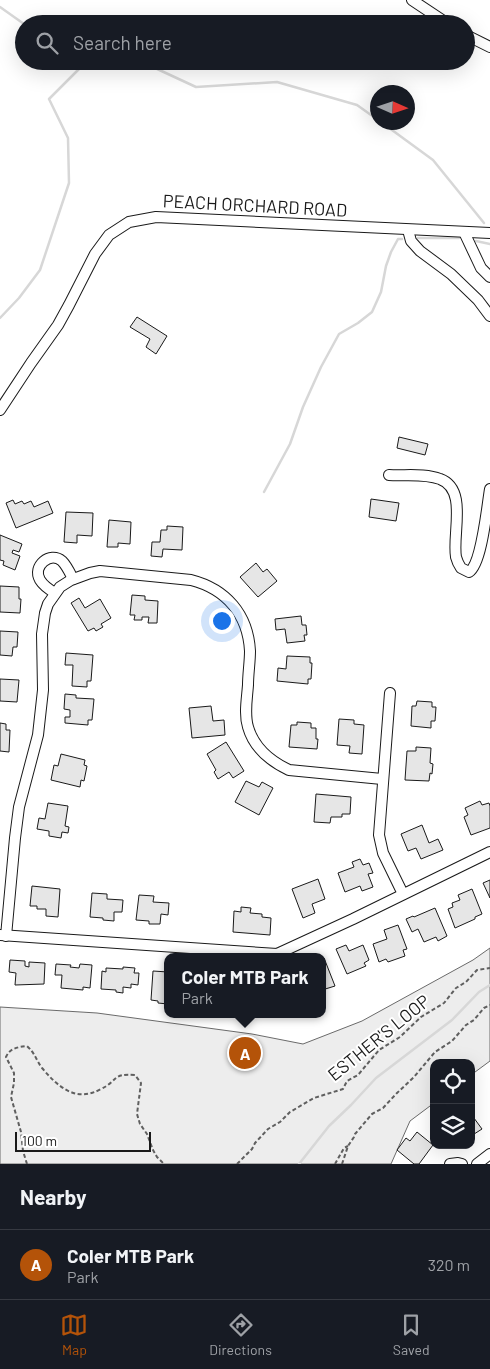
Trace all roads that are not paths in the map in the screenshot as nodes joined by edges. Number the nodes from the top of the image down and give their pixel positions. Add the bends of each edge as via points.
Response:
1 (412, 0) edge
2 (434, 15) edge
3 (475, 40) edge
4 (490, 47) edge
5 (408, 230) junction
6 (464, 232) junction
7 (490, 233) edge
8 (490, 277) edge
9 (490, 316) edge
10 (0, 410) edge
11 (389, 475) dead end
12 (490, 489) edge
13 (74, 579) junction
14 (55, 594) junction
15 (390, 693) dead end
16 (382, 779) junction
17 (490, 852) edge
18 (403, 894) junction
19 (3, 935) edge
20 (263, 953) edge
21 (279, 953) edge
22 (490, 1154) edge
23 (450, 1164) edge
24 (462, 1164) edge
25 (477, 1164) edge

1 - 2 street
3 - 4 street
5 - 6 street, PEACH ORCHARD ROAD
5 - 9 street via 411,241 420,251 451,274
5 - 10 street, PEACH ORCHARD ROAD via 156,217 129,222 109,236 95,254 70,306
6 - 7 street, PEACH ORCHARD ROAD
6 - 8 street via 481,268
11 - 12 street via 432,477 451,486 456,499 456,557 460,568 469,572 479,554
13 - 14 street
13 - 14 street via 62,561 45,560 38,568 40,580
13 - 16 street via 100,571 191,580 218,591 240,614 249,637 247,726 265,756 289,770
14 - 19 street via 45,614 38,735 18,815
15 - 16 street
16 - 18 street via 380,844
17 - 18 street
18 - 21 street
19 - 20 street
22 - 25 street
23 - 24 street

